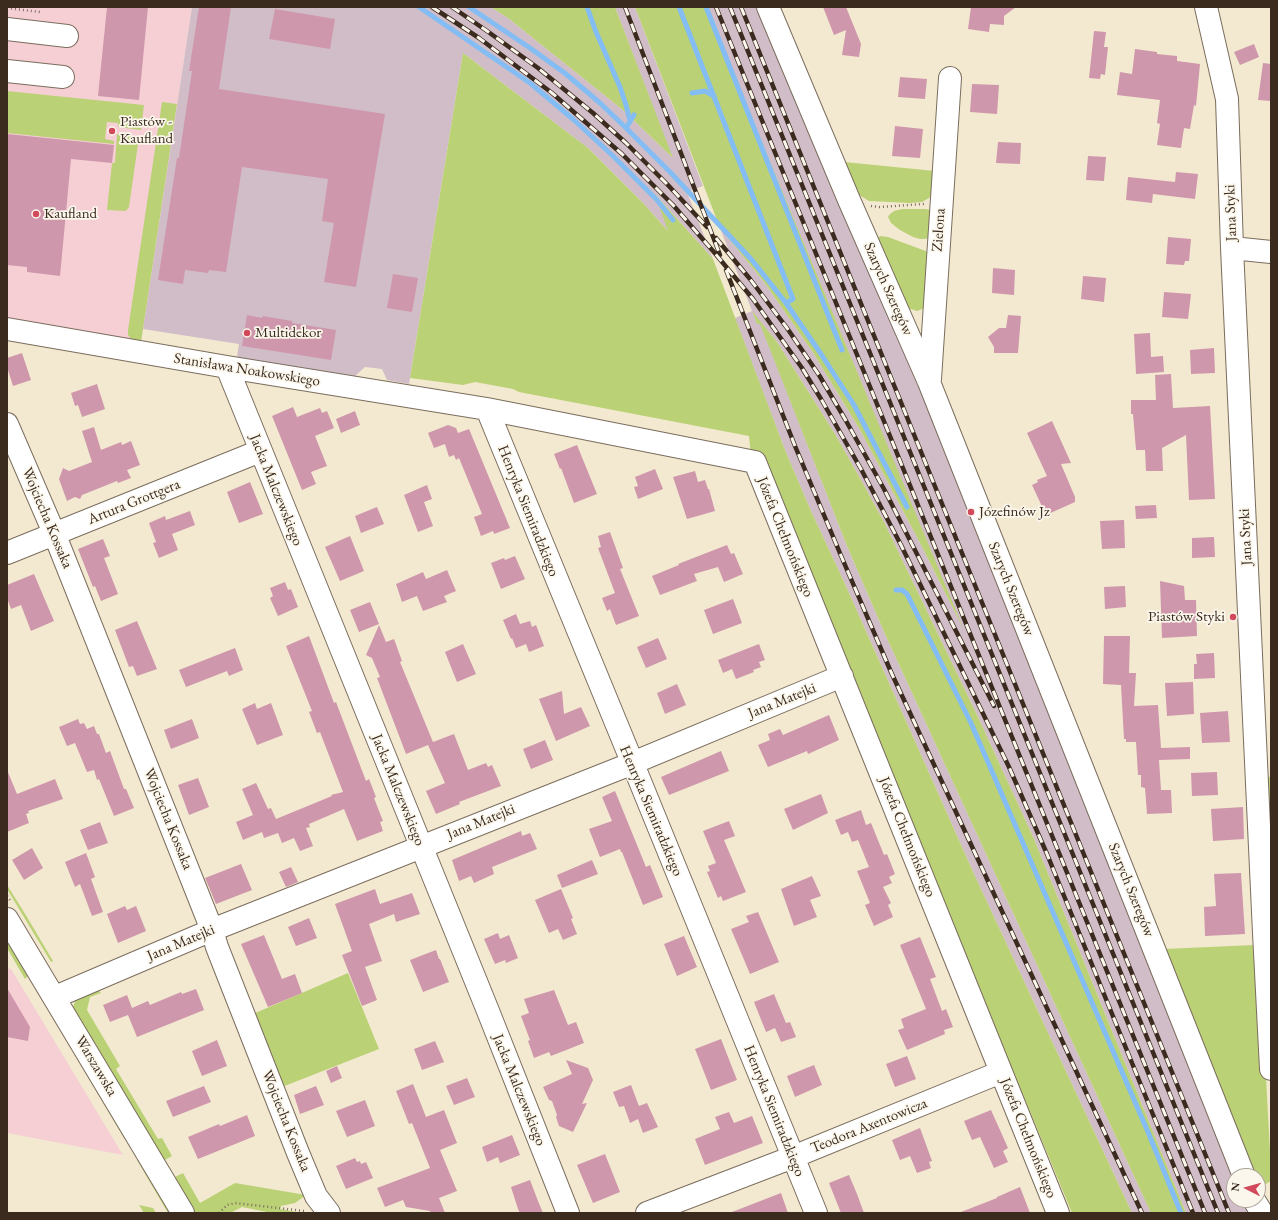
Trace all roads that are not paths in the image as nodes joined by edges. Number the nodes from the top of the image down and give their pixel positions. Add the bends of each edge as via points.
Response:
1 (768, 7) edge
2 (1206, 7) edge
3 (7, 29) edge
4 (67, 36) dead end
5 (7, 71) edge
6 (64, 77) dead end
7 (950, 78) dead end
8 (1232, 248) junction
9 (1271, 252) edge
10 (7, 329) edge
11 (227, 367) junction
12 (929, 382) junction
13 (487, 409) junction
14 (7, 424) edge
15 (260, 451) junction
16 (754, 462) joint
17 (54, 533) junction
18 (7, 553) edge
19 (842, 676) junction
20 (632, 762) junction
21 (421, 846) junction
22 (7, 918) edge
23 (212, 930) junction
24 (55, 997) junction
25 (1271, 1069) edge
26 (1001, 1072) junction
27 (793, 1157) junction
28 (1241, 1168) edge
29 (183, 1213) edge
30 (329, 1213) edge
31 (568, 1213) edge
32 (647, 1213) edge
33 (816, 1213) edge
34 (1058, 1213) edge

1 - 12 street, Szarych Szeregów
2 - 8 street, Jana Styki via 1227,99
3 - 4 street
5 - 6 street
7 - 12 street, Zielona
8 - 9 street
8 - 25 street, Jana Styki
10 - 11 street, Stanisława Noakowskiego
11 - 13 street, Stanisława Noakowskiego
11 - 15 street, Jacka Malczewskiego
12 - 28 street, Szarych Szeregów
13 - 16 street, Stanisława Noakowskiego
13 - 20 street, Henryka Siemiradzkiego
14 - 17 street, Wojciecha Kossaka
15 - 17 street, Artura Grottgera
15 - 21 street, Jacka Malczewskiego
16 - 19 street, Józefa Chełmońskiego
17 - 18 street, Artura Grottgera
17 - 23 street, Wojciecha Kossaka
19 - 20 street, Jana Matejki
19 - 26 street, Józefa Chełmońskiego
20 - 21 street, Jana Matejki
20 - 27 street, Henryka Siemiradzkiego
21 - 23 street, Jana Matejki
21 - 31 street, Jacka Malczewskiego
22 - 24 street, Warszawska
23 - 24 street, Jana Matejki
23 - 30 street, Wojciecha Kossaka via 298,1153 316,1196
24 - 29 street, Warszawska
26 - 27 street, Teodora Axentowicza
26 - 34 street, Józefa Chełmońskiego
27 - 32 street, Teodora Axentowicza
27 - 33 street, Henryka Siemiradzkiego

